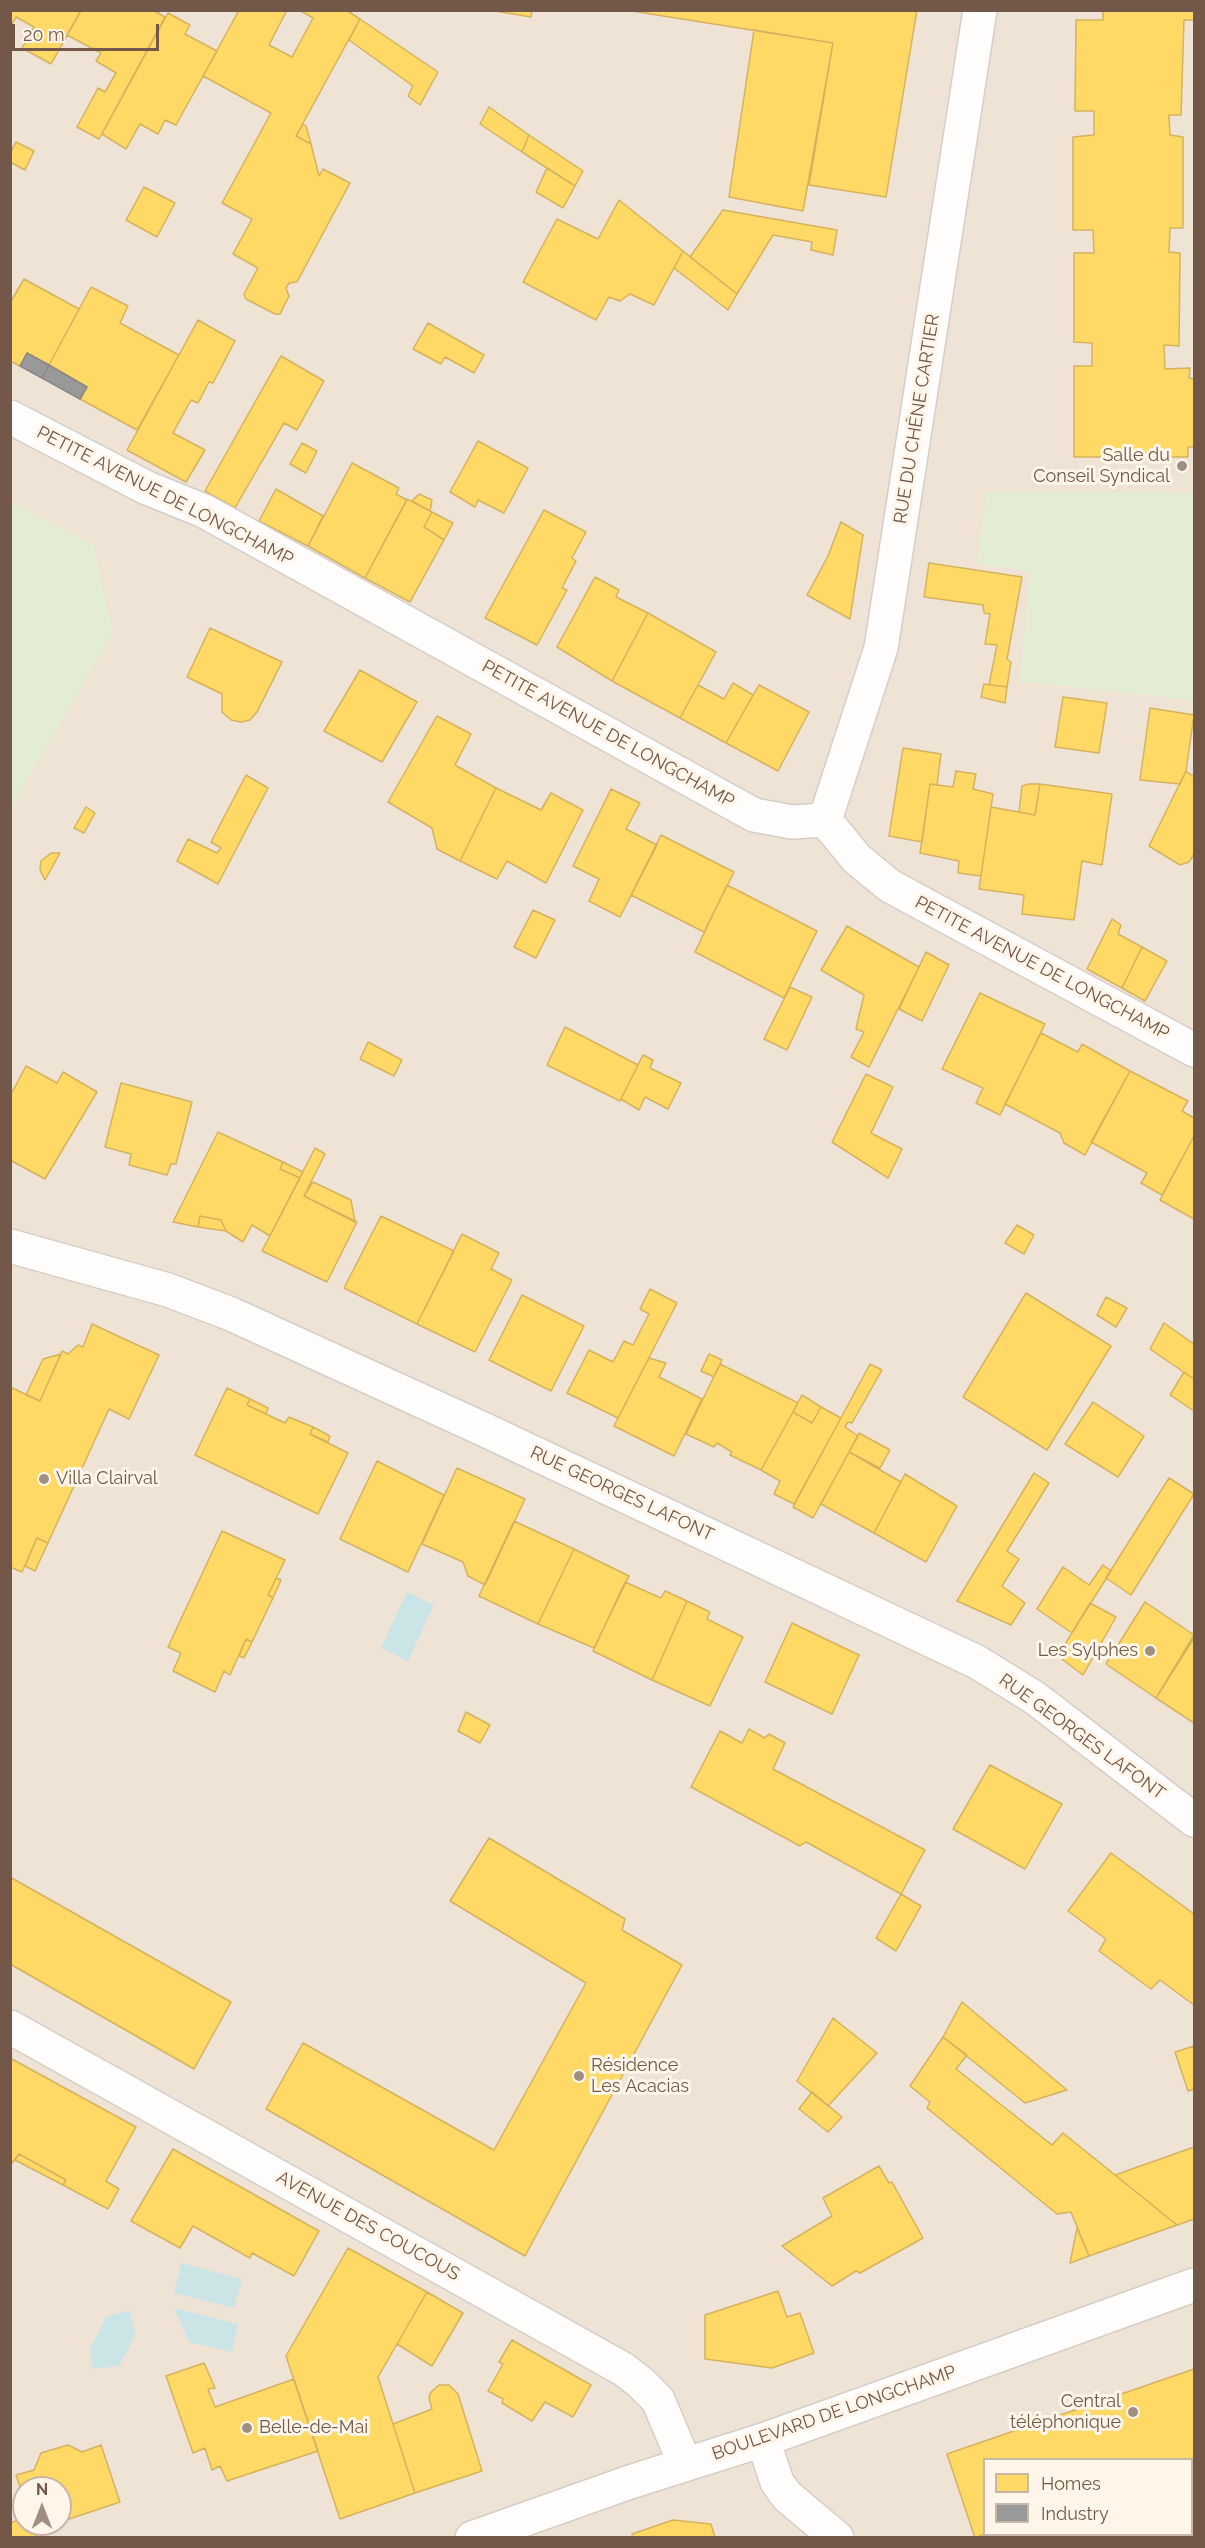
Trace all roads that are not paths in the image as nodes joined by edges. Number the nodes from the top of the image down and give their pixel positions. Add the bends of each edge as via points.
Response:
1 (981, 10) edge
2 (10, 417) edge
3 (825, 820) junction
4 (1194, 1050) edge
5 (10, 1246) edge
6 (1194, 1820) edge
7 (10, 2027) edge
8 (1194, 2285) edge
9 (763, 2440) junction
10 (685, 2464) junction
11 (472, 2538) edge
12 (837, 2538) edge

1 - 3 street, RUE DU CHÊNE CARTIER via 881,648
2 - 3 street, PETITE AVENUE DE LONGCHAMP via 147,488 204,511 754,815 792,822
3 - 4 street, PETITE AVENUE DE LONGCHAMP via 857,859 890,886
5 - 6 street, RUE GEORGES LAFONT via 168,1290 231,1314 977,1662 1035,1698
7 - 10 street, AVENUE DES COUCOUS via 623,2369 658,2400
8 - 9 street, BOULEVARD DE LONGCHAMP
9 - 10 street, BOULEVARD DE LONGCHAMP
9 - 12 street via 777,2482 787,2496
10 - 11 street, BOULEVARD DE LONGCHAMP

